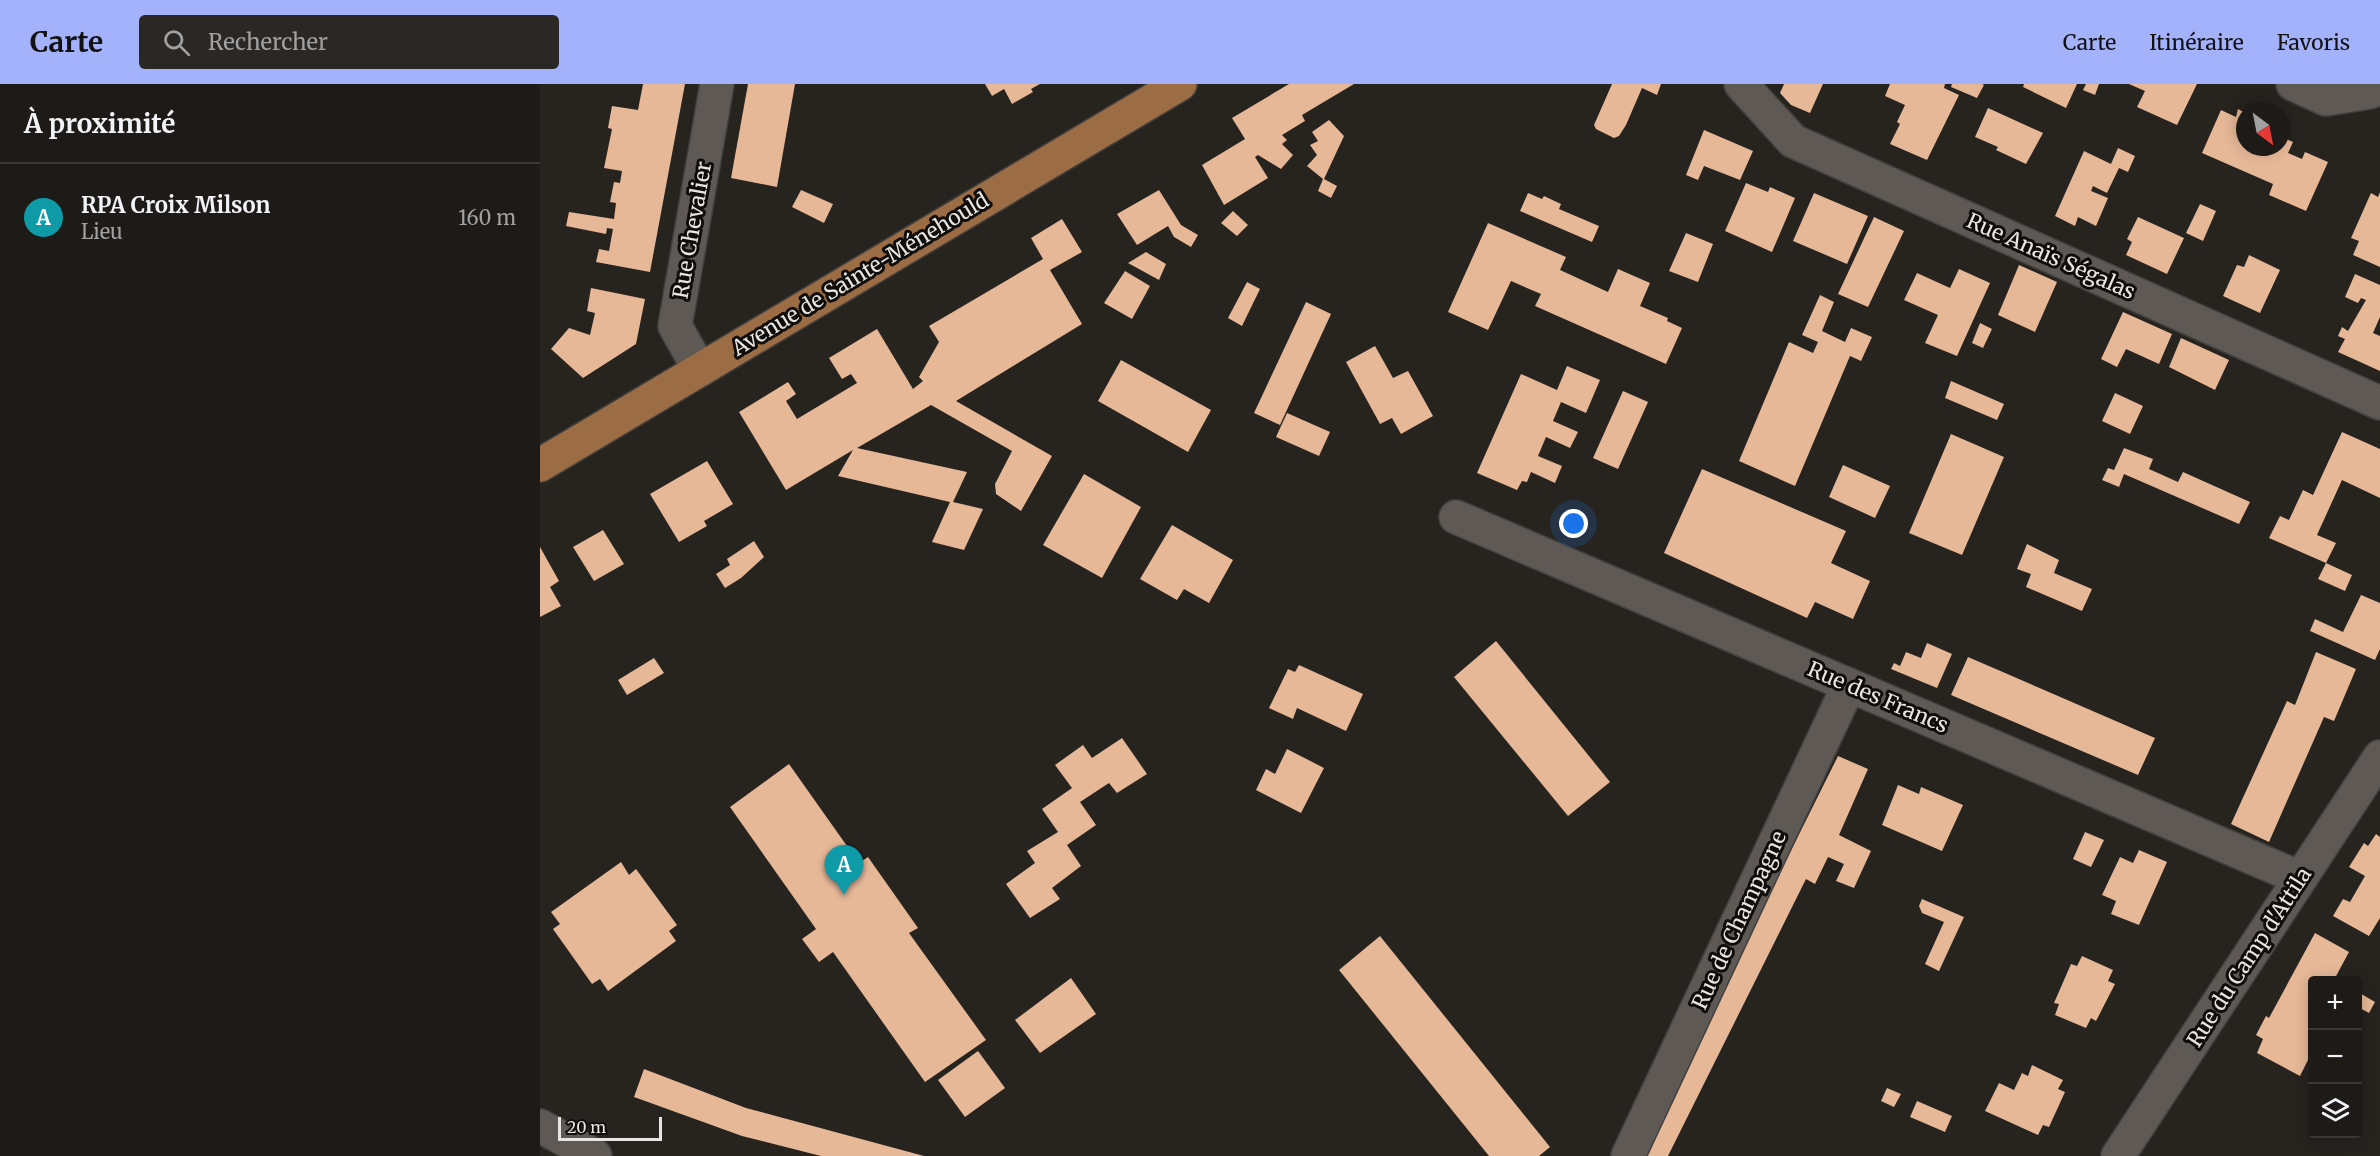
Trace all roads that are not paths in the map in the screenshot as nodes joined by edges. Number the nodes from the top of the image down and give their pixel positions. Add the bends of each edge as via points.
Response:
1 (717, 84) edge
2 (1180, 84) edge
3 (1741, 84) edge
4 (2293, 84) edge
5 (2373, 84) edge
6 (700, 370) junction
7 (2380, 403) edge
8 (540, 465) edge
9 (1456, 517) dead end
10 (1849, 685) junction
11 (2380, 757) edge
12 (2300, 878) junction
13 (544, 1138) edge
14 (595, 1156) edge
15 (1628, 1156) edge
16 (2118, 1156) edge

1 - 6 street, Rue Chevalier via 675,326
2 - 6 main road, Avenue de Sainte-Ménehould
3 - 7 street, Rue Anaïs Ségalas via 1793,141
4 - 5 street via 2326,99 2370,92
6 - 8 main road, Avenue de Sainte-Ménehould
9 - 10 street, Rue des Francs
10 - 12 street, Rue des Francs
10 - 15 street, Rue de Champagne
11 - 12 street, Rue du Camp d'Attila
12 - 16 street, Rue du Camp d'Attila
13 - 14 street

